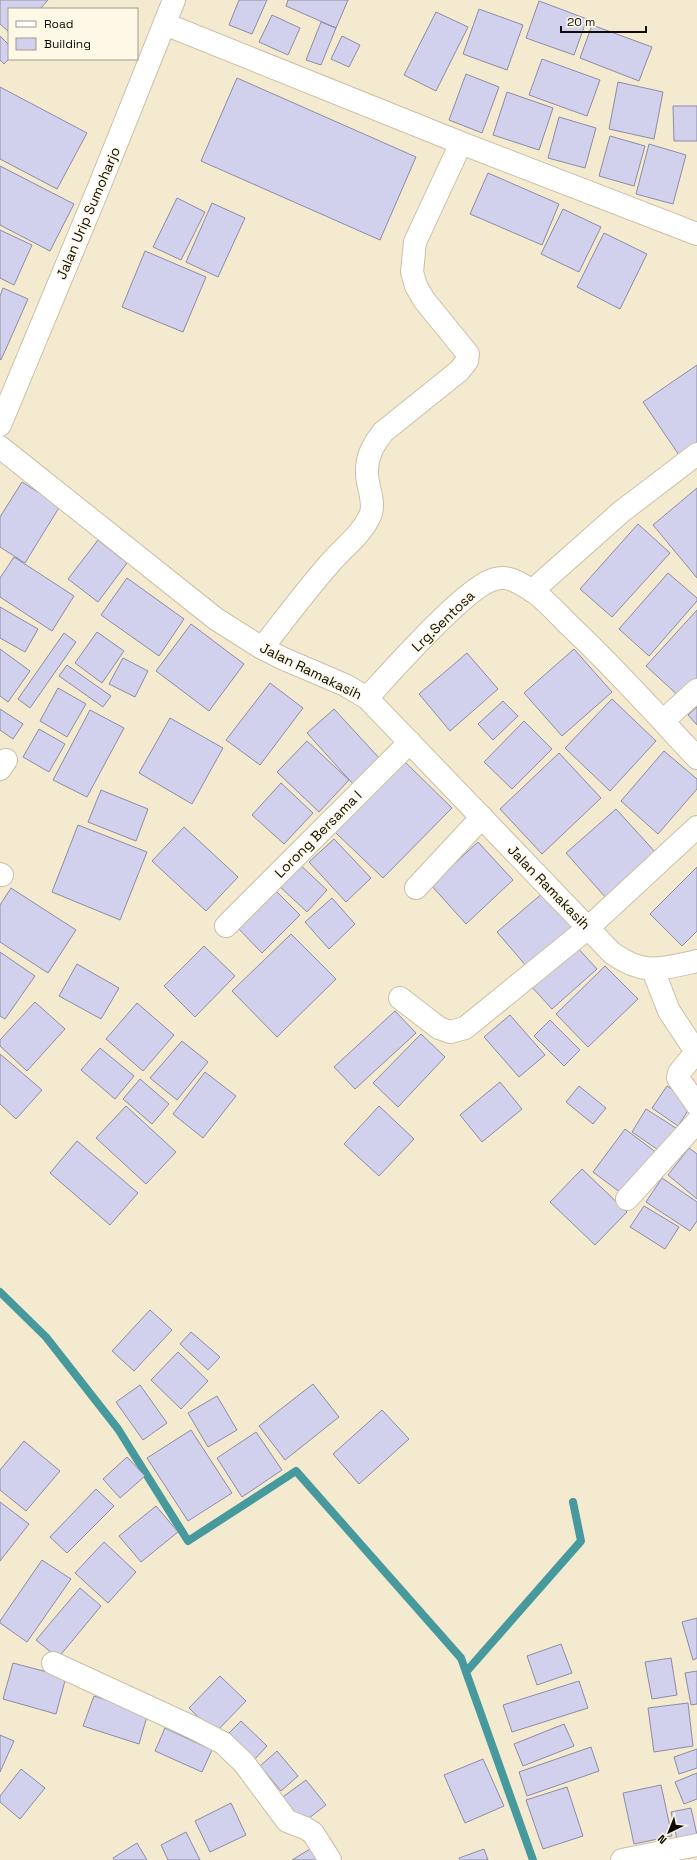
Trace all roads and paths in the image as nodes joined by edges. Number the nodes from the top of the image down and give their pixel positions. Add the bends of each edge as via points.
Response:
1 (174, 0) edge
2 (165, 24) junction
3 (461, 142) junction
4 (697, 234) edge
5 (0, 426) edge
6 (0, 447) edge
7 (697, 454) edge
8 (532, 591) junction
9 (262, 648) junction
10 (697, 690) edge
11 (367, 698) junction
12 (663, 721) junction
13 (410, 742) junction
14 (697, 758) edge
15 (482, 817) junction
16 (697, 827) edge
17 (416, 888) dead end
18 (226, 926) dead end
19 (588, 928) junction
20 (697, 961) edge
21 (653, 970) junction
22 (400, 998) dead end
23 (697, 1105) edge
24 (697, 1122) edge
25 (627, 1199) dead end
26 (54, 1663) dead end
27 (697, 1845) edge
28 (330, 1860) edge
29 (622, 1860) edge

1 - 2 street, Jalan Urip Sumoharjo
2 - 3 street
2 - 5 street, Jalan Urip Sumoharjo
3 - 4 street
3 - 9 street via 415,242 412,272 424,300 468,354 467,361 459,371 383,432 373,445 367,475 371,514 355,538 331,562
6 - 9 street, Jalan Ramakasih via 216,619
7 - 8 street via 621,512
8 - 11 street, Lrg.Sentosa via 514,580 503,577 473,590
8 - 12 street, Lrg.Sentosa via 593,648
9 - 11 street, Jalan Ramakasih via 345,685
10 - 12 street
11 - 13 street, Jalan Ramakasih
12 - 14 street, Lrg.Sentosa
13 - 15 street, Jalan Ramakasih
13 - 18 street, Lorong Bersama I
15 - 17 street
15 - 19 street, Jalan Ramakasih
16 - 19 street
19 - 21 street, Jalan Ramakasih via 612,953 626,963
19 - 22 street via 465,1028 450,1032 439,1028
20 - 21 street, Jalan Ramakasih
21 - 23 street via 669,1011 696,1052 679,1073 678,1078
24 - 25 street
26 - 28 street via 223,1743 244,1763 287,1821 312,1833
27 - 29 street

